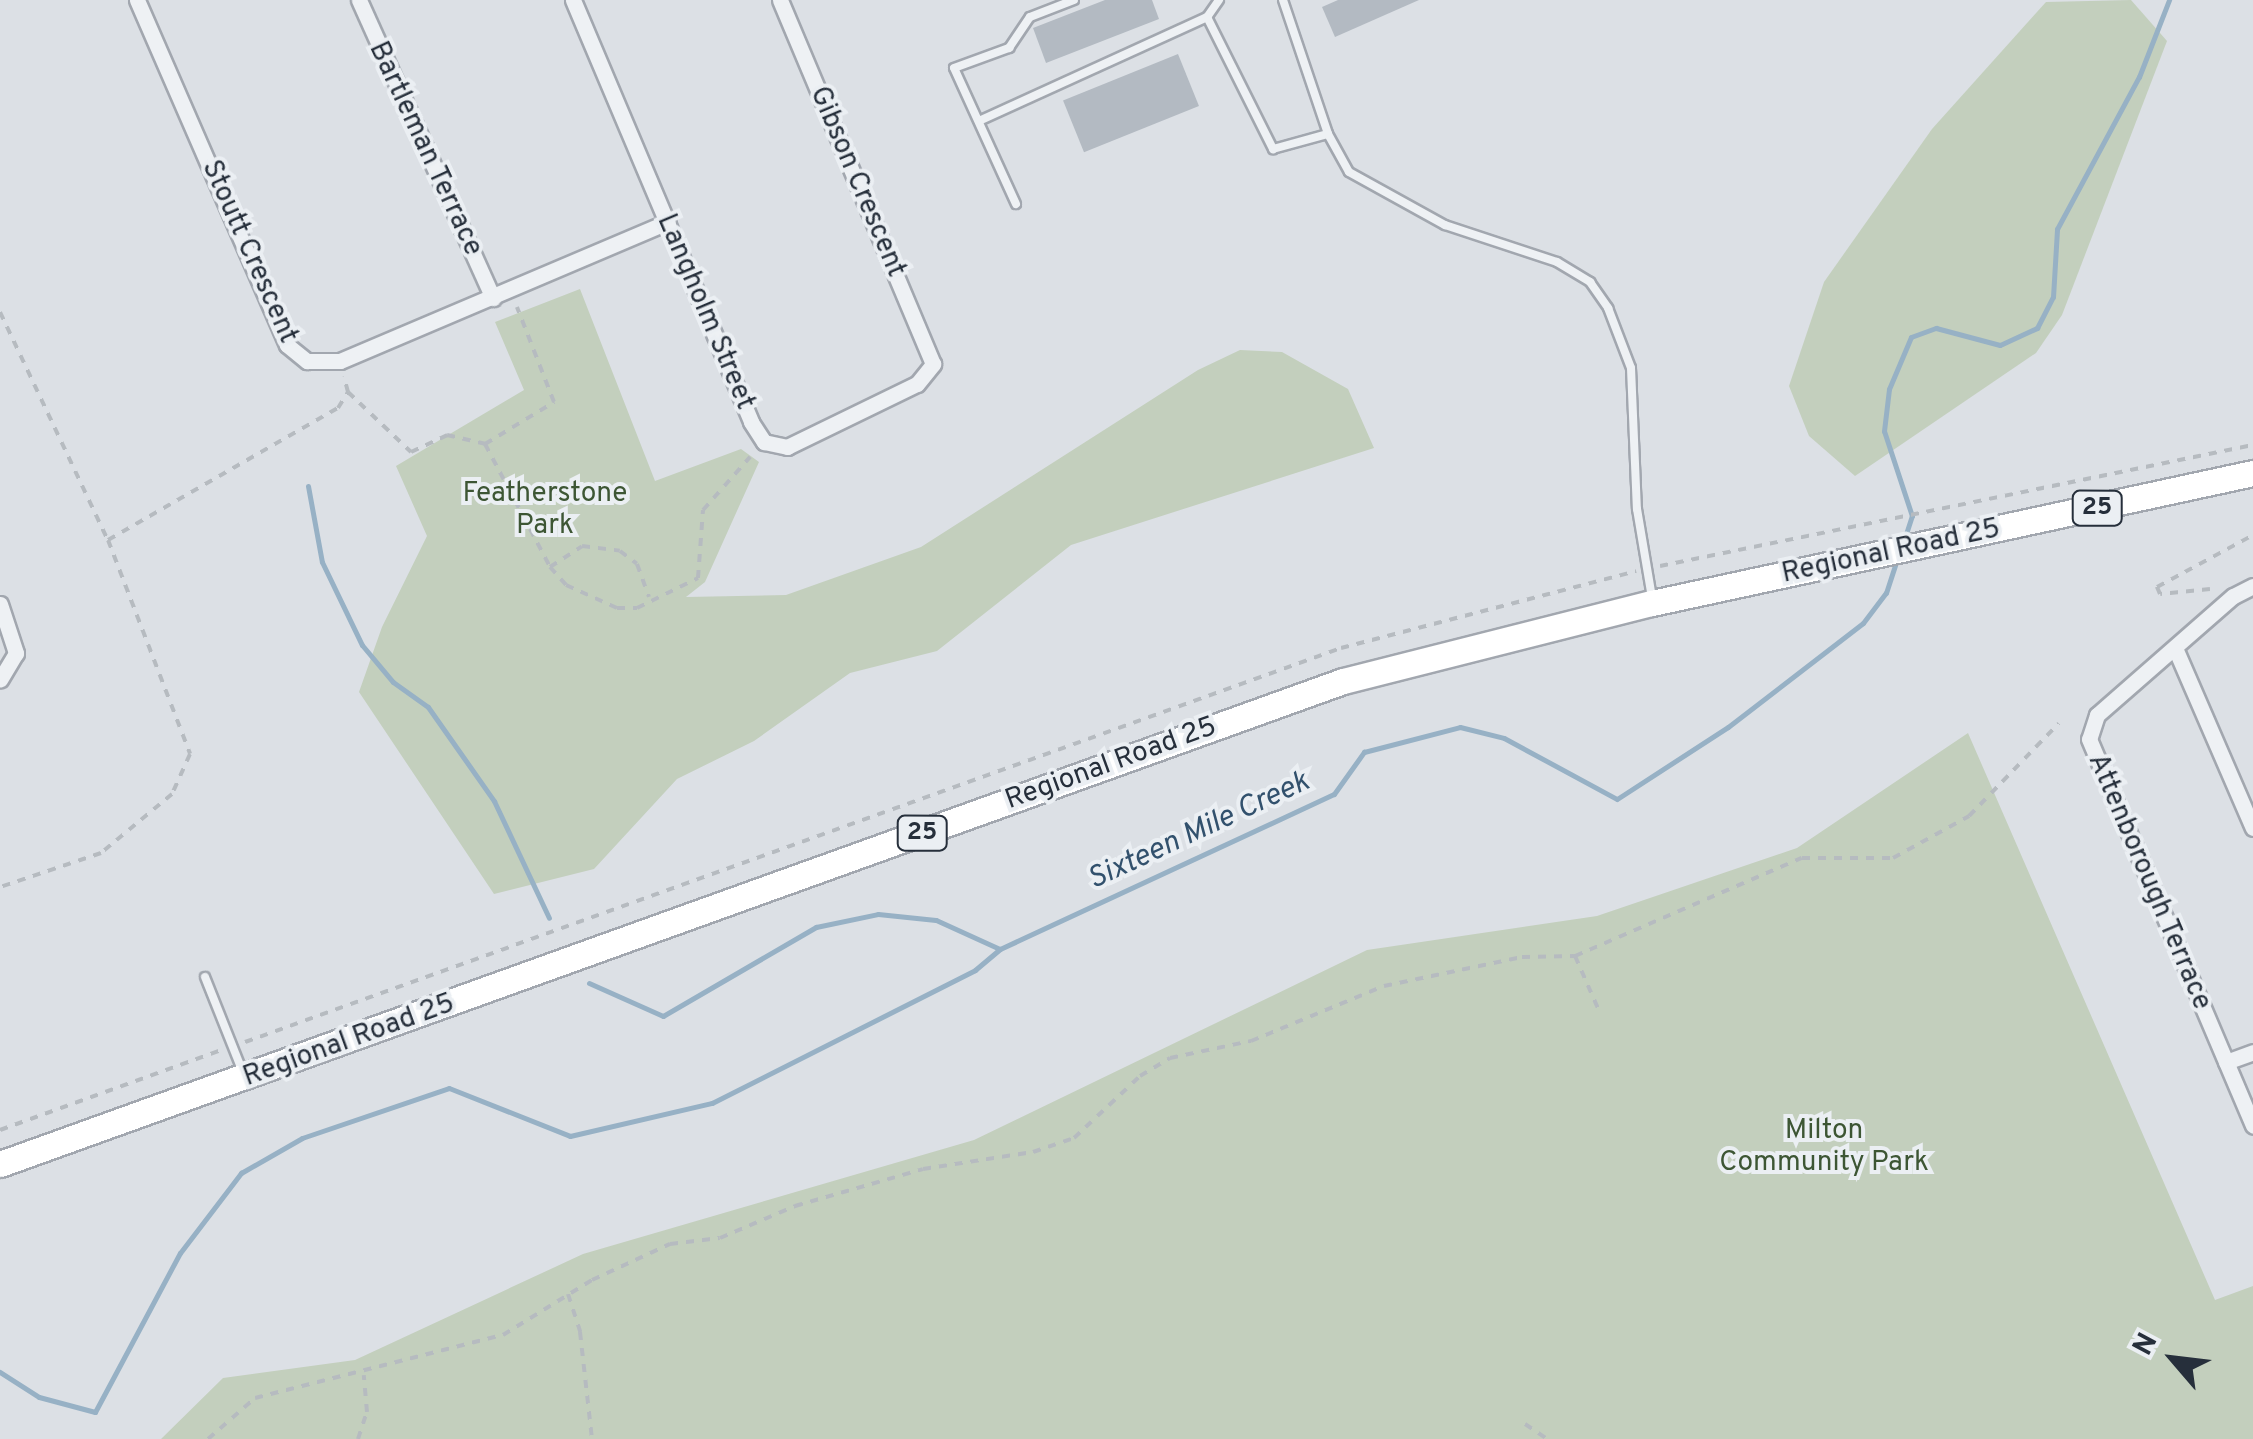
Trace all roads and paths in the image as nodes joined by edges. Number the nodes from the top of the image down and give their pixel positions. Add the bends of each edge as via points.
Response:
1 (137, 0) edge
2 (359, 0) edge
3 (573, 0) edge
4 (780, 0) edge
5 (1074, 0) edge
6 (1219, 0) edge
7 (1284, 0) edge
8 (1207, 17) junction
9 (979, 121) junction
10 (1328, 134) junction
11 (1016, 204) dead end
12 (668, 222) junction
13 (493, 298) junction
14 (516, 308) dead end
15 (0, 312) edge
16 (340, 362) junction
17 (933, 364) joint
18 (348, 392) junction
19 (485, 444) junction
20 (2253, 445) edge
21 (750, 457) dead end
22 (2253, 473) edge
23 (2253, 535) edge
24 (108, 540) junction
25 (550, 567) junction
26 (1647, 569) junction
27 (2253, 586) edge
28 (2210, 589) dead end
29 (648, 597) junction
30 (1652, 603) junction
31 (0, 604) edge
32 (2175, 648) junction
33 (0, 680) edge
34 (2059, 723) dead end
35 (2253, 828) edge
36 (0, 887) edge
37 (1575, 956) junction
38 (205, 977) dead end
39 (1600, 1013) dead end
40 (233, 1046) junction
41 (2253, 1052) edge
42 (2226, 1062) junction
43 (245, 1079) junction
44 (2253, 1126) edge
45 (0, 1130) edge
46 (0, 1164) edge
47 (568, 1294) junction
48 (364, 1375) junction
49 (1525, 1424) dead end
50 (208, 1439) edge
51 (358, 1439) edge
52 (592, 1439) edge
53 (1547, 1439) edge

1 - 16 street, Stoutt Crescent via 287,345 307,361
2 - 13 street, Bartleman Terrace
3 - 12 street, Langholm Street
4 - 17 street, Gibson Crescent
5 - 9 lane via 1030,17 1009,48 954,68
6 - 8 lane
7 - 10 lane
8 - 9 lane
8 - 10 lane via 1273,149
9 - 11 lane
10 - 26 lane via 1349,172 1410,209 1557,262 1590,282 1608,308 1631,368
12 - 13 street
12 - 17 street, Langholm Street via 764,442 800,442 917,384
13 - 16 street
14 - 19 path via 554,402
15 - 24 path
16 - 18 path
18 - 19 path via 411,452 447,435
18 - 24 path via 338,408
19 - 25 path
20 - 26 path
21 - 29 path via 702,510 702,573
22 - 30 main road, Regional Road 25 / 25
23 - 28 path via 2157,587 2160,594
24 - 36 path via 172,696 190,754 185,774 172,794 101,854
25 - 29 path via 566,586 617,608 636,608
25 - 29 path via 582,546 620,551 637,564
26 - 30 lane
26 - 40 path via 1341,648
27 - 32 street, Attenborough Terrace
30 - 43 main road, Regional Road 25 / 25 via 1342,681
31 - 33 street via 16,654
32 - 35 street
32 - 42 street, Attenborough Terrace via 2097,715 2089,739
34 - 37 path via 1970,816 1892,858 1802,858
37 - 39 path
37 - 47 path via 1522,957 1384,986 1251,1041 1200,1047 1140,1076 1074,1138 1033,1152 923,1169 795,1206 720,1238 670,1244
38 - 40 lane
40 - 43 lane
40 - 45 path
41 - 42 street
42 - 44 street, Attenborough Terrace
43 - 46 main road, Regional Road 25 / 25
47 - 48 path via 503,1336
47 - 52 path via 580,1332
48 - 50 path via 255,1398
48 - 51 path via 367,1412
49 - 53 path

